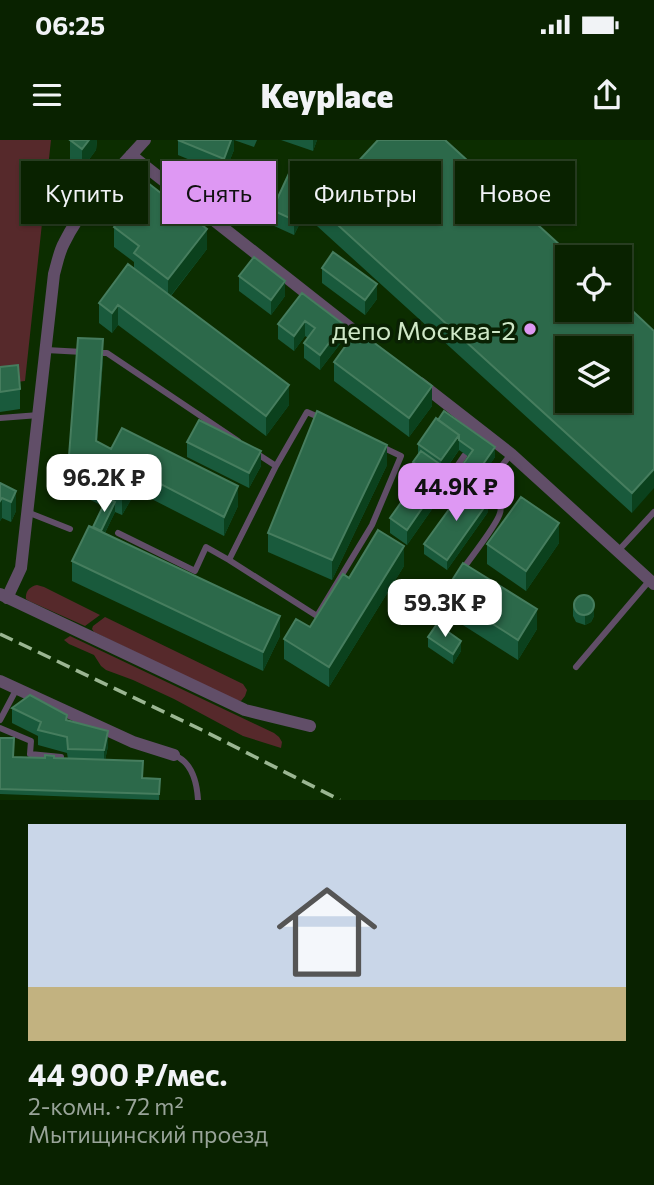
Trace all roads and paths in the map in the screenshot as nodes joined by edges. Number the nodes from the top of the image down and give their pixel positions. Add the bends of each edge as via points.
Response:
1 (145, 140) edge
2 (131, 155) junction
3 (47, 350) junction
4 (380, 351) edge
5 (413, 377) edge
6 (39, 415) junction
7 (0, 418) edge
8 (331, 423) edge
9 (242, 443) edge
10 (378, 445) edge
11 (253, 451) edge
12 (511, 454) junction
13 (464, 456) dead end
14 (276, 466) junction
15 (494, 494) junction
16 (27, 512) junction
17 (654, 512) edge
18 (70, 529) dead end
19 (118, 533) dead end
20 (618, 551) junction
21 (229, 560) junction
22 (461, 571) edge
23 (454, 581) edge
24 (652, 582) edge
25 (3, 596) edge
26 (440, 601) dead end
27 (576, 667) dead end
28 (0, 681) edge
29 (16, 690) junction
30 (0, 720) edge
31 (310, 726) dead end
32 (0, 728) edge
33 (174, 755) joint
34 (61, 757) edge
35 (198, 800) edge

1 - 2 street
2 - 3 street via 63,244 54,274
2 - 4 street
3 - 6 street
3 - 9 lane via 107,353
5 - 12 street
6 - 7 lane
6 - 16 street
8 - 14 lane via 307,412
10 - 21 lane via 401,456 372,525 317,616
11 - 14 lane
12 - 15 lane via 494,475
12 - 20 street
13 - 15 lane via 453,472 454,480 475,495
14 - 21 lane
15 - 22 lane via 501,512
16 - 18 lane
16 - 25 street via 21,568
17 - 20 lane
19 - 21 lane via 195,570 206,547
20 - 24 street
23 - 26 lane
24 - 27 lane
25 - 31 street via 245,710
28 - 29 street
29 - 30 lane
29 - 33 street via 133,742
32 - 34 lane via 30,741 30,754
33 - 35 lane via 194,776

